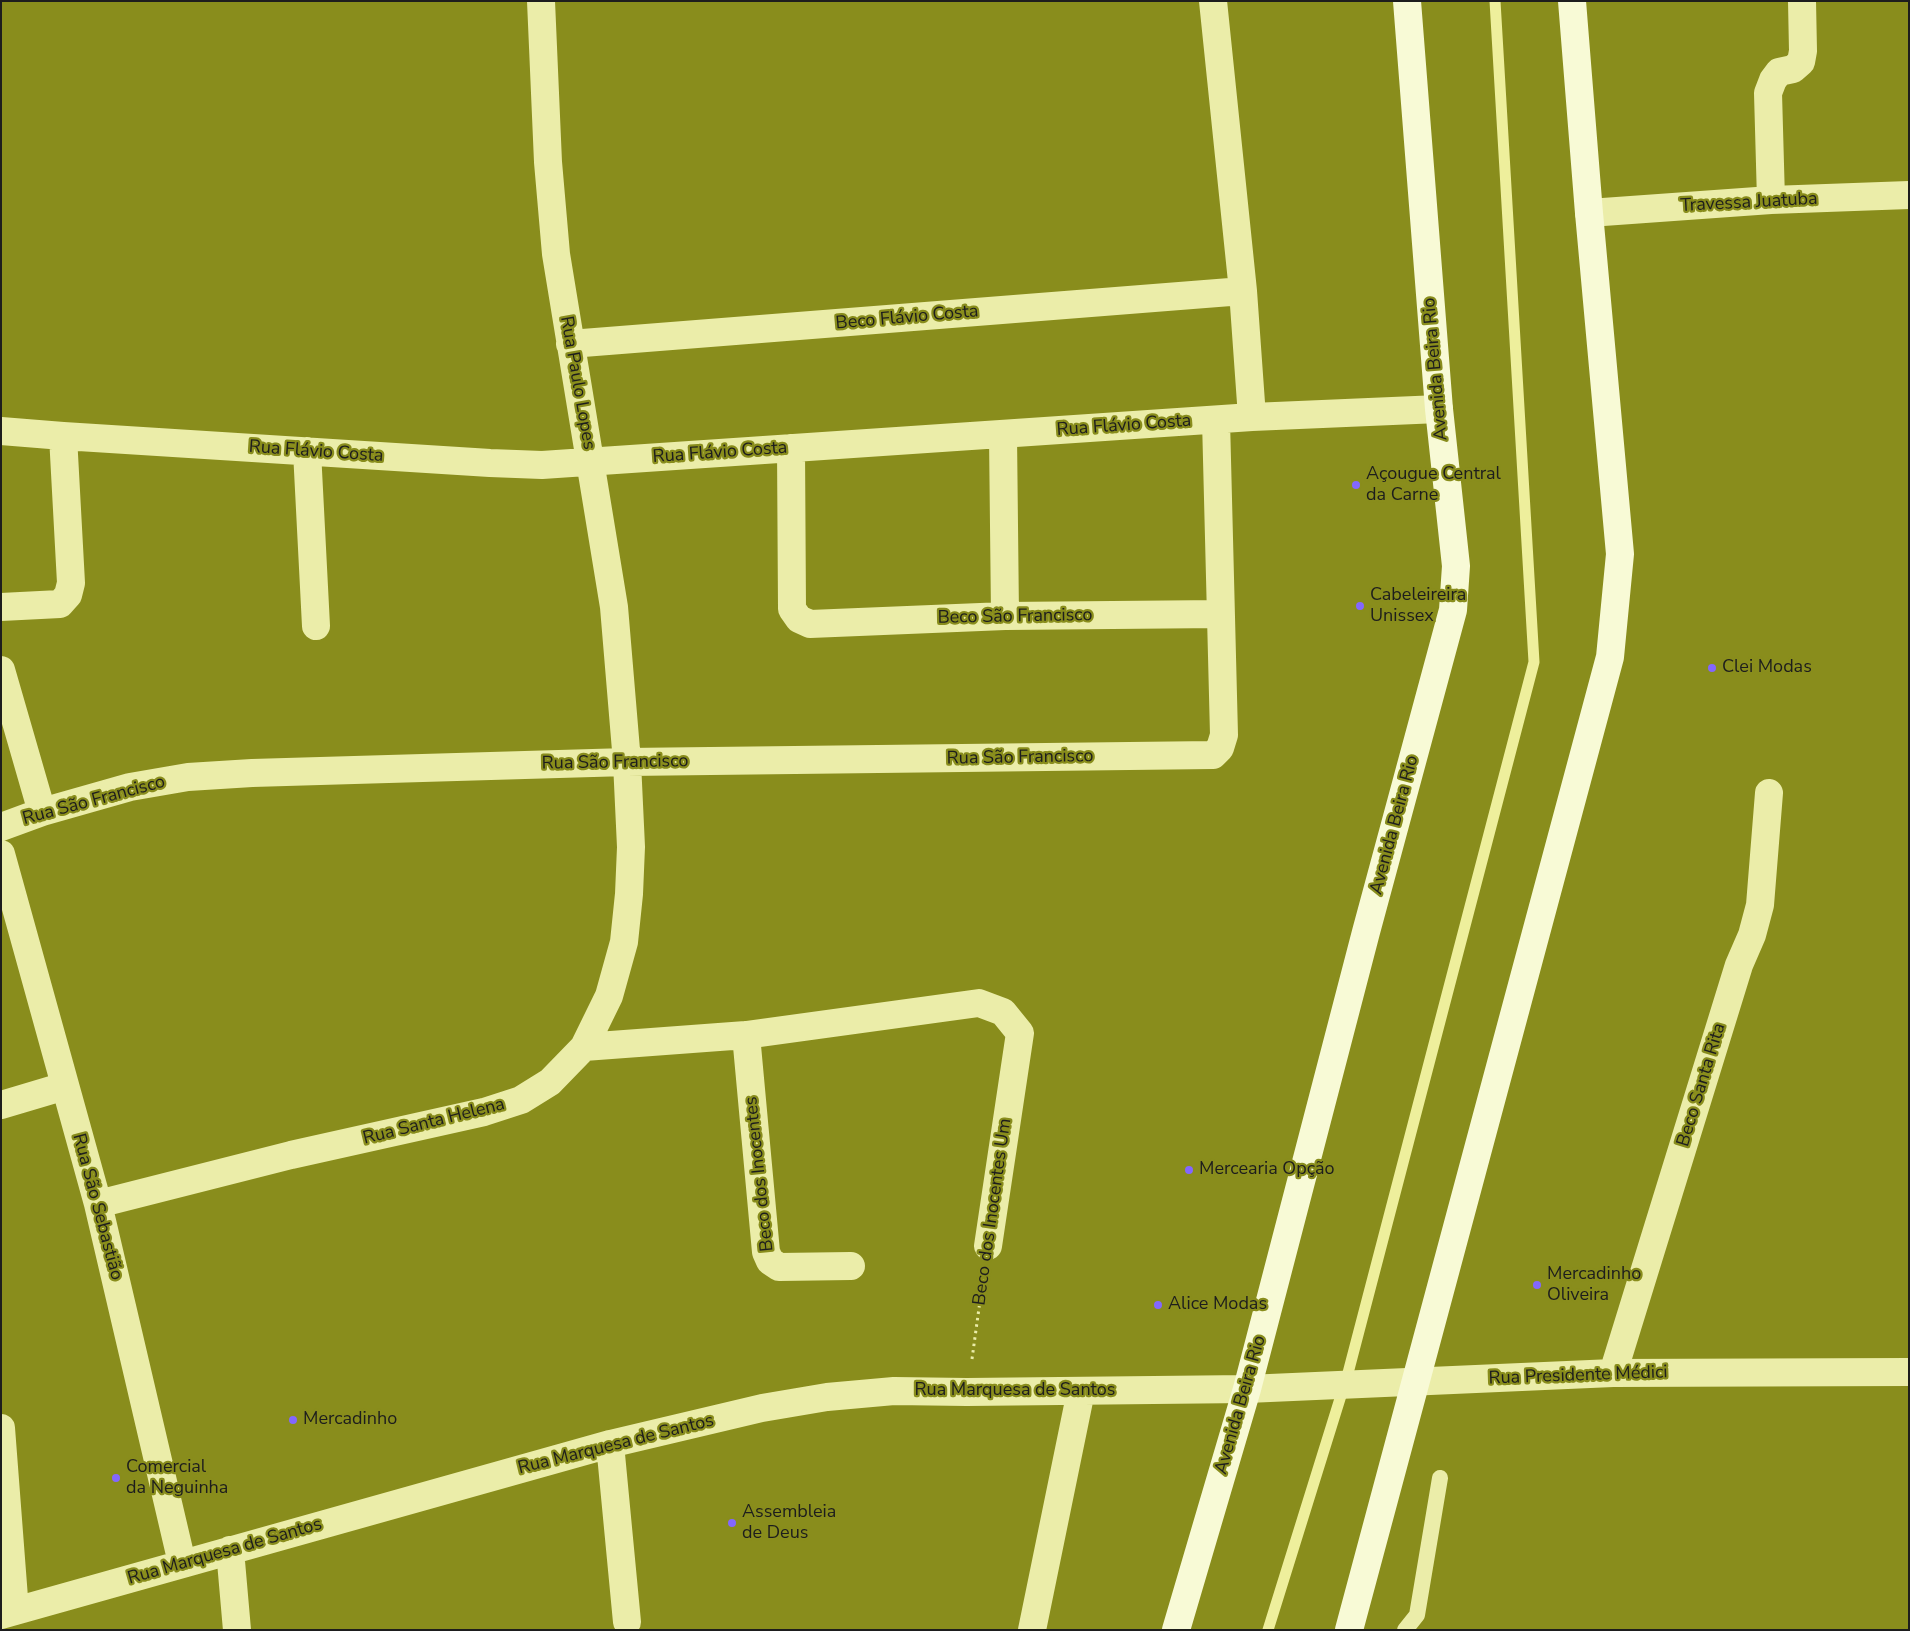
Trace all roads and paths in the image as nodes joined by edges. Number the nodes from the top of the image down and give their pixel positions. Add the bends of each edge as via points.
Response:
1 (541, 1) edge
2 (1213, 1) edge
3 (1407, 1) edge
4 (1572, 1) edge
5 (1802, 1) edge
6 (1909, 195) edge
7 (1771, 200) junction
8 (1589, 213) junction
9 (1243, 291) junction
10 (570, 344) junction
11 (1439, 409) junction
12 (1252, 417) junction
13 (1216, 420) junction
14 (1, 431) edge
15 (1003, 435) junction
16 (63, 436) junction
17 (791, 448) junction
18 (307, 451) junction
19 (590, 462) junction
20 (1, 607) edge
21 (1220, 614) junction
22 (1005, 616) junction
23 (316, 626) dead end
24 (1, 670) edge
25 (627, 762) junction
26 (1769, 794) dead end
27 (42, 812) junction
28 (1, 827) edge
29 (1, 854) edge
30 (746, 1035) junction
31 (584, 1047) junction
32 (65, 1086) junction
33 (1, 1105) edge
34 (98, 1204) junction
35 (988, 1246) joint
36 (851, 1266) dead end
37 (1909, 1372) edge
38 (1613, 1373) junction
39 (1415, 1382) junction
40 (1247, 1389) junction
41 (1081, 1391) junction
42 (967, 1392) junction
43 (1, 1428) edge
44 (610, 1444) junction
45 (1440, 1478) dead end
46 (230, 1550) junction
47 (182, 1563) junction
48 (8, 1613) edge
49 (627, 1622) dead end
50 (237, 1630) edge
51 (1032, 1630) edge
52 (1176, 1630) edge
53 (1348, 1630) edge
54 (1405, 1630) edge

1 - 10 street, Rua Paulo Lopes via 556,254
2 - 9 street
3 - 11 street, Avenida Beira Rio
4 - 8 street
5 - 7 street via 1801,62 1793,69 1779,72 1768,93
6 - 7 street, Travessa Juatuba
7 - 8 street, Travessa Juatuba
8 - 39 street via 1620,554 1610,657
9 - 10 street, Beco Flávio Costa
9 - 12 street
10 - 19 street, Rua Paulo Lopes
11 - 12 street, Rua Flávio Costa
11 - 40 street, Avenida Beira Rio via 1456,566 1453,610
12 - 13 street, Rua Flávio Costa
13 - 15 street, Rua Flávio Costa
13 - 21 street
14 - 16 street, Rua Flávio Costa
15 - 17 street, Rua Flávio Costa
15 - 22 street
16 - 18 street, Rua Flávio Costa
16 - 20 street via 71,583 68,595 60,604
17 - 19 street, Rua Flávio Costa
17 - 22 street, Beco São Francisco via 792,609 799,619 810,624
18 - 19 street, Rua Flávio Costa via 490,463
18 - 23 street
19 - 25 street, Rua Paulo Lopes via 614,607
21 - 22 street, Beco São Francisco
21 - 25 street, Rua São Francisco via 1224,735 1220,748 1213,755
24 - 27 street
25 - 27 street, Rua São Francisco via 188,777 130,787
25 - 31 street, Rua Santa Helena via 630,847 624,942 609,996
26 - 38 street, Beco Santa Rita via 1760,905 1752,935 1739,965
27 - 28 street, Rua São Francisco
29 - 32 street, Rua São Sebastião
30 - 31 street
30 - 35 street, Beco dos Inocentes Um via 979,1003 1003,1012 1020,1033
30 - 36 street, Beco dos Inocentes via 766,1252 770,1261 779,1267
31 - 34 street, Rua Santa Helena via 550,1082 521,1100 484,1112 291,1155
32 - 33 street
32 - 34 street, Rua São Sebastião
34 - 47 street, Rua São Sebastião
35 - 42 path, Beco dos Inocentes Um
37 - 38 street, Rua Presidente Médici
38 - 39 street, Rua Presidente Médici
39 - 40 street, Rua Presidente Médici
39 - 53 street
40 - 41 street, Rua Marquesa de Santos
40 - 52 street, Avenida Beira Rio
41 - 42 street, Rua Marquesa de Santos
41 - 51 street
42 - 44 street, Rua Marquesa de Santos via 894,1390 827,1397 762,1408
43 - 48 street
44 - 46 street, Rua Marquesa de Santos
44 - 49 street
45 - 54 lane via 1417,1616
46 - 47 street, Rua Marquesa de Santos
46 - 50 street
47 - 48 street, Rua Marquesa de Santos

